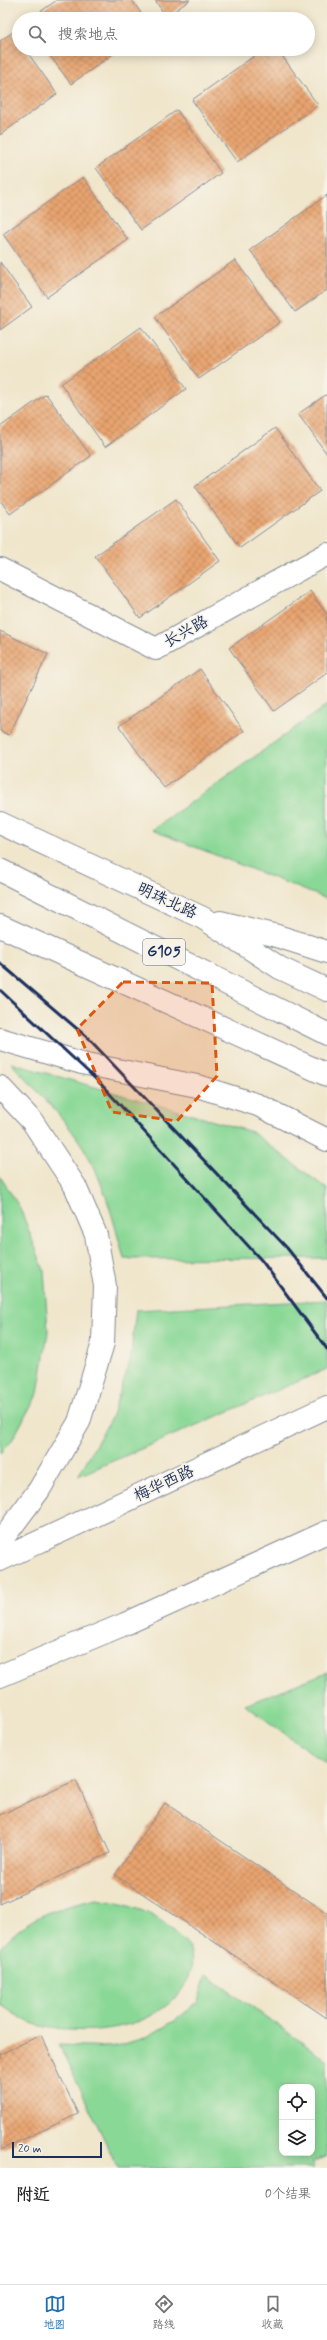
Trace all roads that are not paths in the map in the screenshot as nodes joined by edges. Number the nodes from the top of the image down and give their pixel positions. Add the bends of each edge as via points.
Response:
1 (327, 554) edge
2 (0, 569) edge
3 (0, 823) edge
4 (0, 870) edge
5 (203, 918) junction
6 (0, 926) edge
7 (327, 952) edge
8 (327, 990) edge
9 (327, 1034) edge
10 (0, 1039) edge
11 (327, 1075) edge
12 (0, 1087) edge
13 (327, 1140) edge
14 (327, 1407) edge
15 (327, 1532) edge
16 (0, 1542) edge
17 (0, 1560) edge
18 (0, 1676) edge

1 - 2 main road, 长兴路 via 156,649
3 - 5 main road, 明珠北路
4 - 9 main road, G105
5 - 7 main road via 274,935
5 - 8 main road, 明珠北路 via 280,968
6 - 11 main road
10 - 13 main road via 82,1063 197,1086 258,1105
12 - 16 main road via 32,1121 75,1186 96,1235 105,1286 103,1344 79,1422 39,1490
14 - 17 main road, 梅华西路
15 - 18 main road via 125,1624

